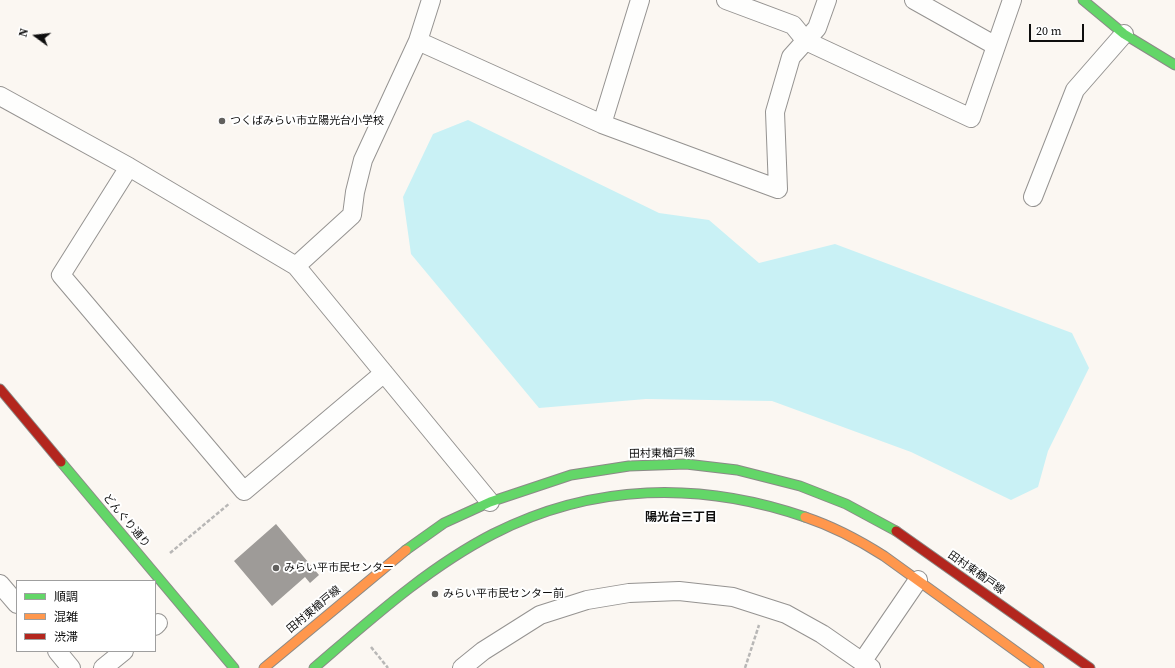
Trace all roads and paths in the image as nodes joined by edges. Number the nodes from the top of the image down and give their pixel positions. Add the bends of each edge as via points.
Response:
1 (431, 0) edge
2 (640, 0) edge
3 (726, 0) edge
4 (827, 0) edge
5 (914, 0) edge
6 (1012, 0) edge
7 (1083, 0) edge
8 (1124, 34) junction
9 (418, 41) junction
10 (806, 41) junction
11 (996, 46) junction
12 (1175, 65) edge
13 (0, 96) edge
14 (602, 124) junction
15 (129, 167) junction
16 (1033, 197) dead end
17 (296, 266) junction
18 (384, 373) junction
19 (0, 389) edge
20 (244, 491) junction
21 (490, 502) junction
22 (170, 553) dead end
23 (918, 580) junction
24 (0, 584) edge
25 (16, 603) edge
26 (765, 607) junction
27 (371, 647) dead end
28 (58, 652) edge
29 (123, 652) edge
30 (867, 665) edge
31 (71, 668) edge
32 (103, 668) edge
33 (234, 668) edge
34 (264, 668) edge
35 (314, 668) edge
36 (388, 668) edge
37 (462, 668) edge
38 (745, 668) edge
39 (1039, 668) edge
40 (1090, 668) edge

1 - 9 street
2 - 14 street
3 - 10 street via 793,25
4 - 10 street via 817,28
5 - 11 street
6 - 11 street
7 - 8 street
8 - 12 street
8 - 16 street via 1075,90
9 - 14 street
9 - 17 street via 363,160 352,215
10 - 11 street via 971,118
10 - 14 street via 791,57 775,112 778,189
13 - 15 street
15 - 17 street
15 - 20 street via 61,275
17 - 18 street
18 - 20 street
18 - 21 street
19 - 33 street, どんぐり通り
20 - 22 path
21 - 34 street, 田村東楢戸線 via 444,523 400,555
21 - 40 street, 田村東楢戸線 via 571,475 629,466 686,464 730,469 800,486 846,504 896,531
23 - 30 street
23 - 35 street via 893,561 855,539 806,517 764,503 726,495 680,491 629,492 542,511 494,534 445,564 405,593
23 - 39 street
24 - 25 street
26 - 30 street via 786,614 822,634
26 - 37 street via 733,597 679,591 629,593 587,600 540,615 483,651
26 - 38 path
27 - 36 path
28 - 31 street
29 - 32 street

